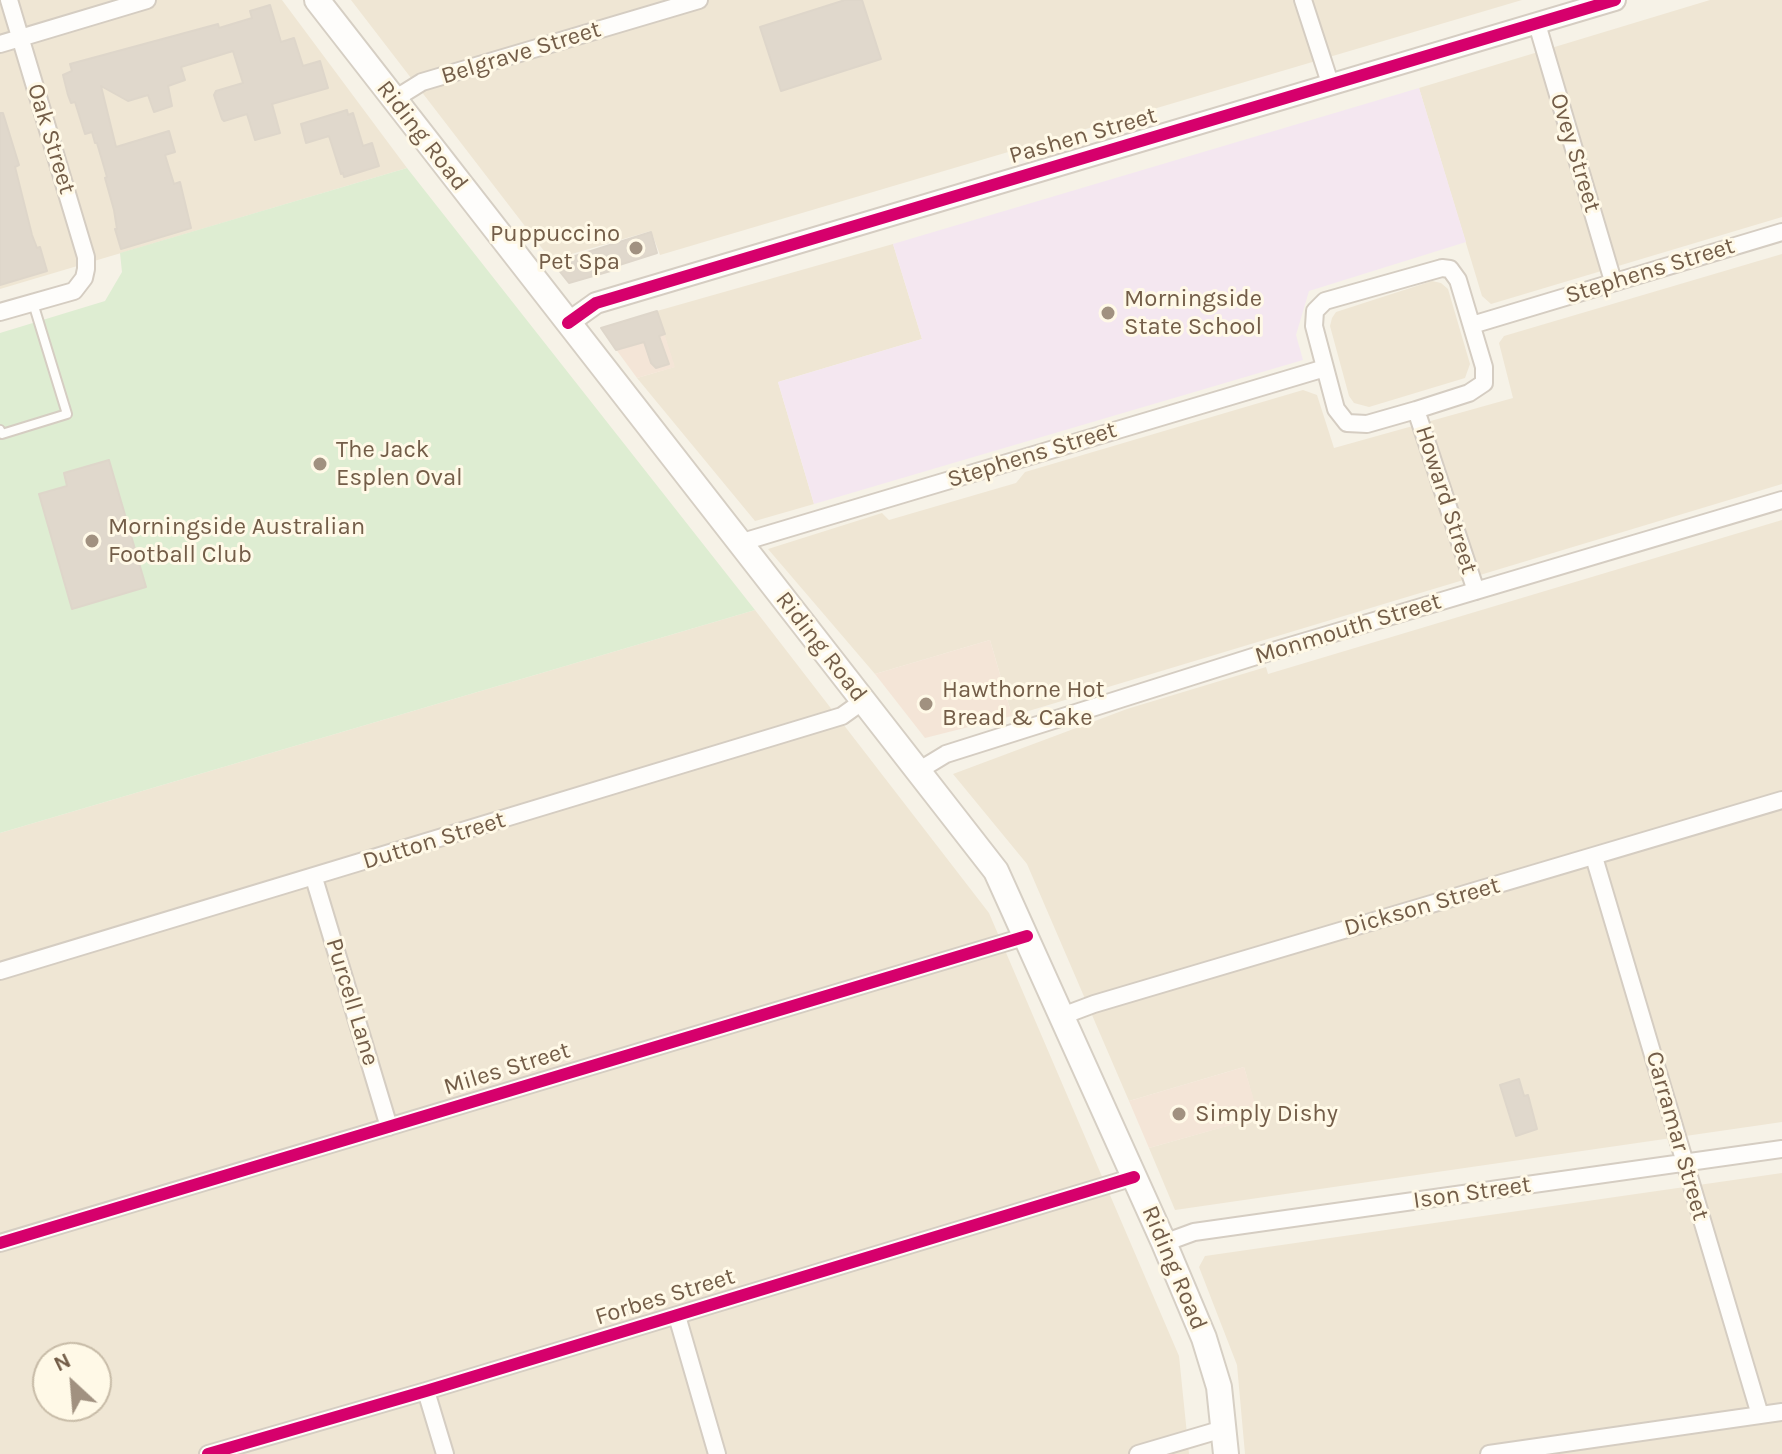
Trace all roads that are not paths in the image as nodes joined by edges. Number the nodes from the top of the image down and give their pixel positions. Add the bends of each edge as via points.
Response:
1 (9, 0) edge
2 (147, 0) edge
3 (317, 0) edge
4 (699, 0) edge
5 (1303, 0) edge
6 (1615, 0) edge
7 (1537, 24) junction
8 (20, 37) junction
9 (0, 44) edge
10 (1331, 86) junction
11 (393, 100) junction
12 (1782, 232) edge
13 (1613, 281) junction
14 (32, 303) junction
15 (0, 312) edge
16 (568, 323) junction
17 (1472, 325) junction
18 (1325, 368) junction
19 (1416, 410) junction
20 (0, 430) edge
21 (1782, 500) edge
22 (739, 543) junction
23 (1476, 591) junction
24 (863, 701) junction
25 (918, 771) junction
26 (1782, 800) edge
27 (1594, 857) junction
28 (314, 878) junction
29 (1027, 936) junction
30 (0, 971) edge
31 (1062, 1016) junction
32 (389, 1127) junction
33 (1782, 1149) edge
34 (1685, 1163) junction
35 (1134, 1177) junction
36 (0, 1243) edge
37 (1164, 1243) junction
38 (677, 1316) junction
39 (426, 1391) junction
40 (1782, 1412) edge
41 (1760, 1415) junction
42 (1214, 1439) edge
43 (208, 1454) edge
44 (445, 1454) edge
45 (717, 1454) edge
46 (1138, 1454) edge
47 (1226, 1454) edge
48 (1489, 1454) edge

1 - 8 street, Oak Street
2 - 8 street
3 - 11 main road, Riding Road
4 - 11 street, Belgrave Street via 422,82
5 - 10 street
6 - 7 street, Pashen Street
7 - 10 street, Pashen Street
7 - 13 street, Ovey Street
8 - 9 street
8 - 14 street, Oak Street via 86,257 84,278 74,291
10 - 16 street, Pashen Street via 596,303
11 - 16 main road, Riding Road
12 - 13 street, Stephens Street
13 - 17 street, Stephens Street
14 - 15 street
14 - 20 lane via 67,414 2,434
16 - 22 main road, Riding Road
17 - 18 street via 1455,273 1434,269 1319,305 1314,326
17 - 19 street via 1484,383
18 - 19 street via 1336,409 1347,423 1367,424
18 - 22 street, Stephens Street
19 - 23 street, Howard Street
21 - 23 street, Monmouth Street
22 - 24 main road, Riding Road
23 - 25 street, Monmouth Street via 946,754
24 - 25 main road, Riding Road
24 - 28 street, Dutton Street via 842,716
25 - 29 main road, Riding Road via 996,871
26 - 27 street, Dickson Street
27 - 31 street, Dickson Street
27 - 34 street, Carramar Street
28 - 30 street, Dutton Street
28 - 32 street, Purcell Lane
29 - 31 main road, Riding Road
29 - 32 street, Miles Street
31 - 35 main road, Riding Road
32 - 36 street, Miles Street
33 - 34 street, Ison Street
34 - 37 street, Ison Street via 1194,1232
34 - 41 street, Carramar Street
35 - 37 main road, Riding Road
35 - 38 street, Forbes Street
37 - 42 main road, Riding Road via 1219,1387
38 - 39 street, Forbes Street
38 - 45 street
39 - 43 street, Forbes Street
39 - 44 street
40 - 41 street
41 - 48 street
42 - 46 street
42 - 47 main road, Riding Road

